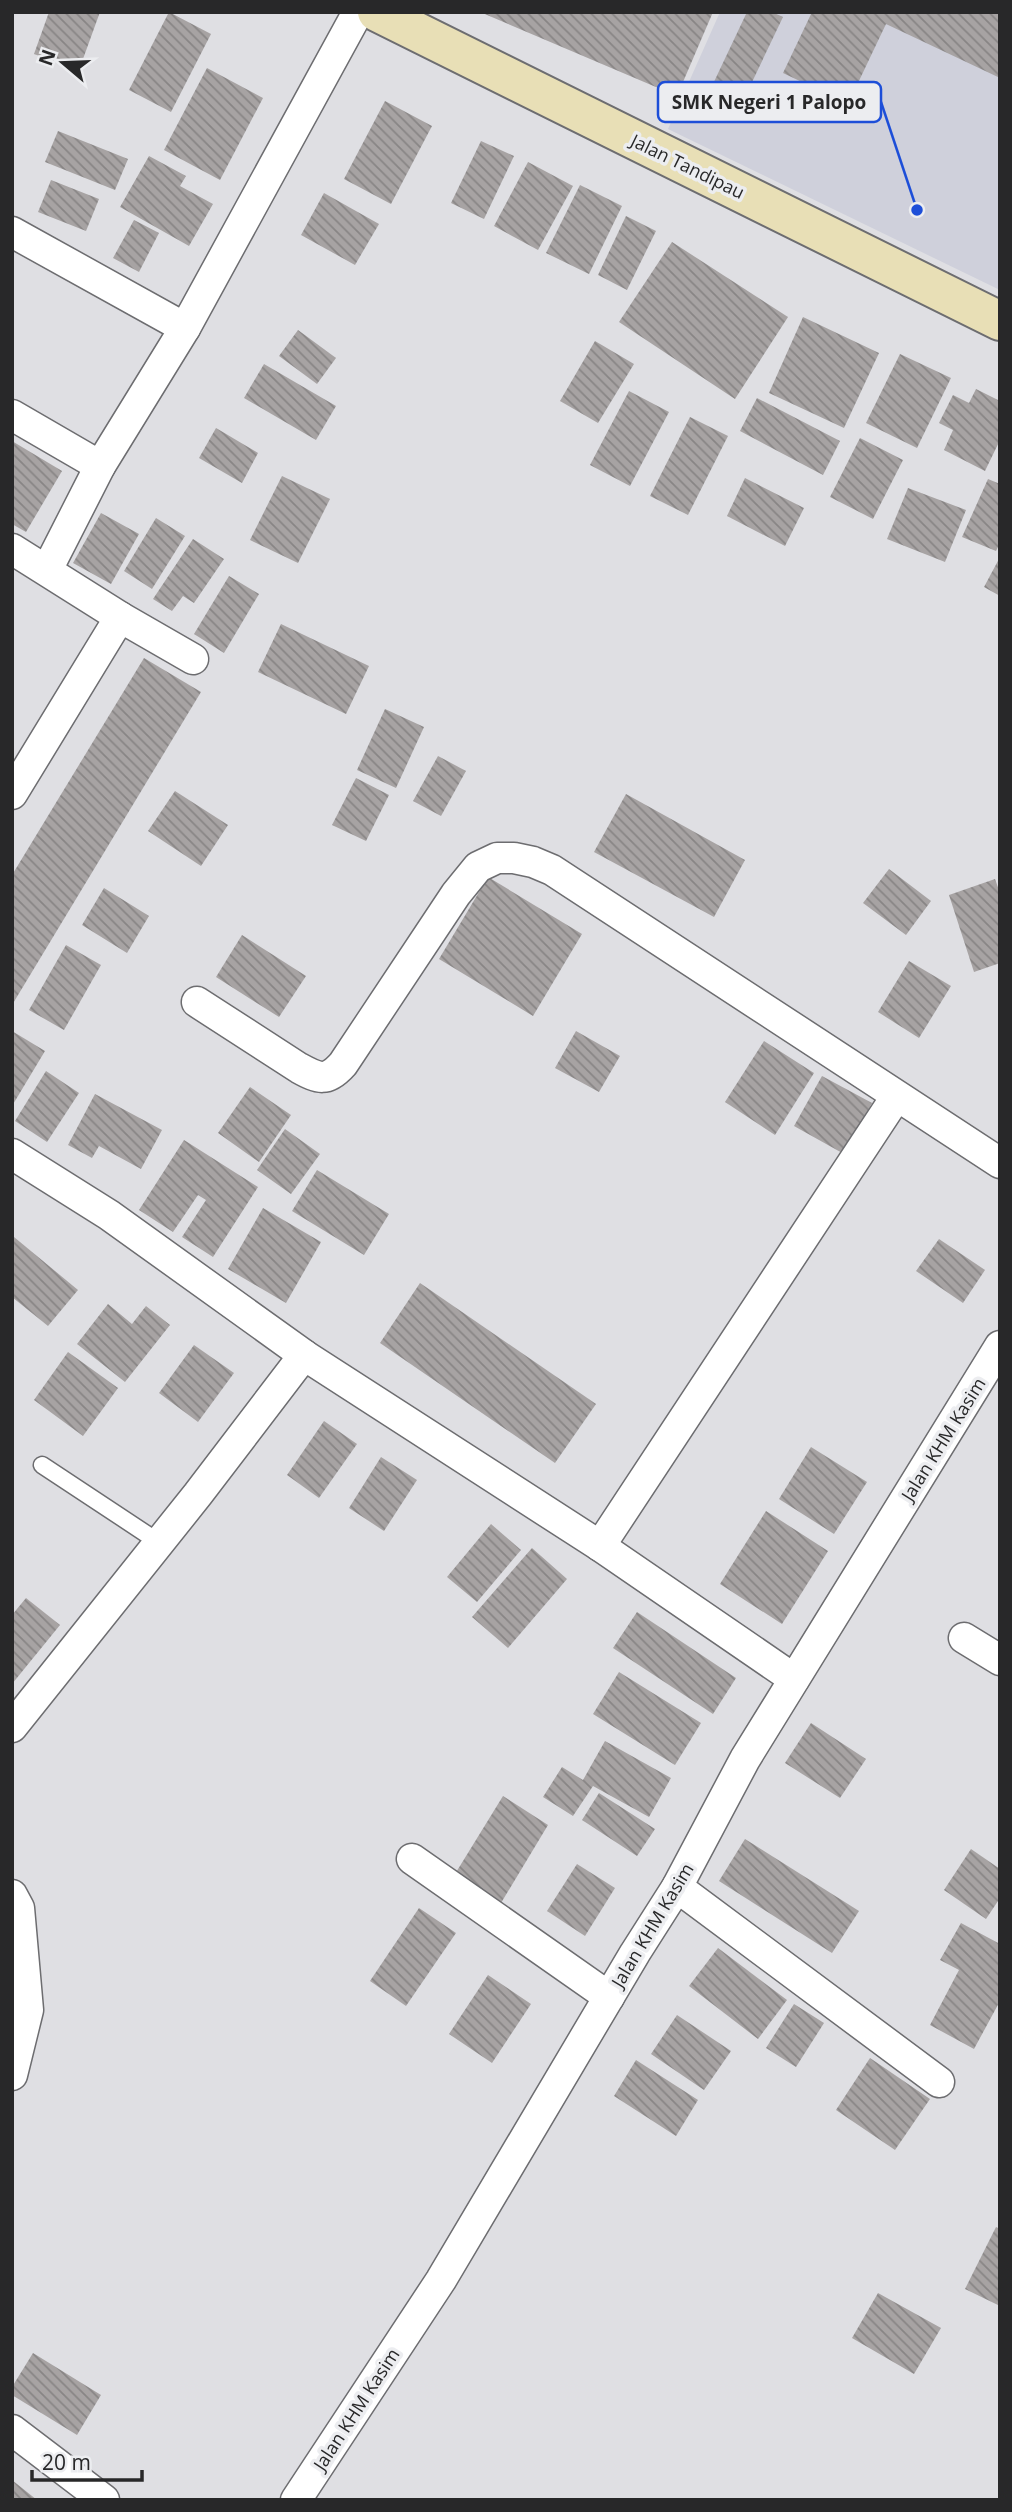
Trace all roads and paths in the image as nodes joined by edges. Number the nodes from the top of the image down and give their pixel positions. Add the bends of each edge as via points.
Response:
1 (358, 12) edge
2 (377, 12) edge
3 (12, 232) edge
4 (1000, 321) edge
5 (185, 328) junction
6 (12, 415) edge
7 (100, 466) junction
8 (12, 549) edge
9 (47, 570) junction
10 (120, 617) junction
11 (193, 659) dead end
12 (12, 794) edge
13 (197, 1002) dead end
14 (896, 1097) junction
15 (12, 1154) edge
16 (1000, 1163) edge
17 (1000, 1346) edge
18 (304, 1356) junction
19 (42, 1465) dead end
20 (160, 1543) junction
21 (600, 1546) junction
22 (964, 1638) dead end
23 (1000, 1660) edge
24 (794, 1679) junction
25 (12, 1727) edge
26 (412, 1858) dead end
27 (677, 1887) junction
28 (12, 1895) edge
29 (609, 1997) junction
30 (12, 2075) edge
31 (939, 2082) dead end
32 (12, 2430) edge
33 (302, 2490) edge
34 (104, 2500) edge

1 - 5 street
2 - 4 street, Jalan Tandipau
3 - 5 street
5 - 7 street
6 - 7 street
7 - 9 street
8 - 9 street
9 - 10 street
10 - 11 street
10 - 12 street
13 - 14 street via 299,1068 327,1077 343,1064 478,867 497,858 514,858 552,870
14 - 16 street
14 - 21 street
15 - 18 street via 108,1215
17 - 24 street, Jalan KHM Kasim
18 - 20 street
18 - 21 street
19 - 20 lane
20 - 25 street
21 - 24 street
22 - 23 street
24 - 27 street, Jalan KHM Kasim
26 - 29 street
27 - 29 street, Jalan KHM Kasim
27 - 31 street
28 - 30 street via 19,1908 28,2010
29 - 33 street, Jalan KHM Kasim via 441,2280
32 - 34 street

